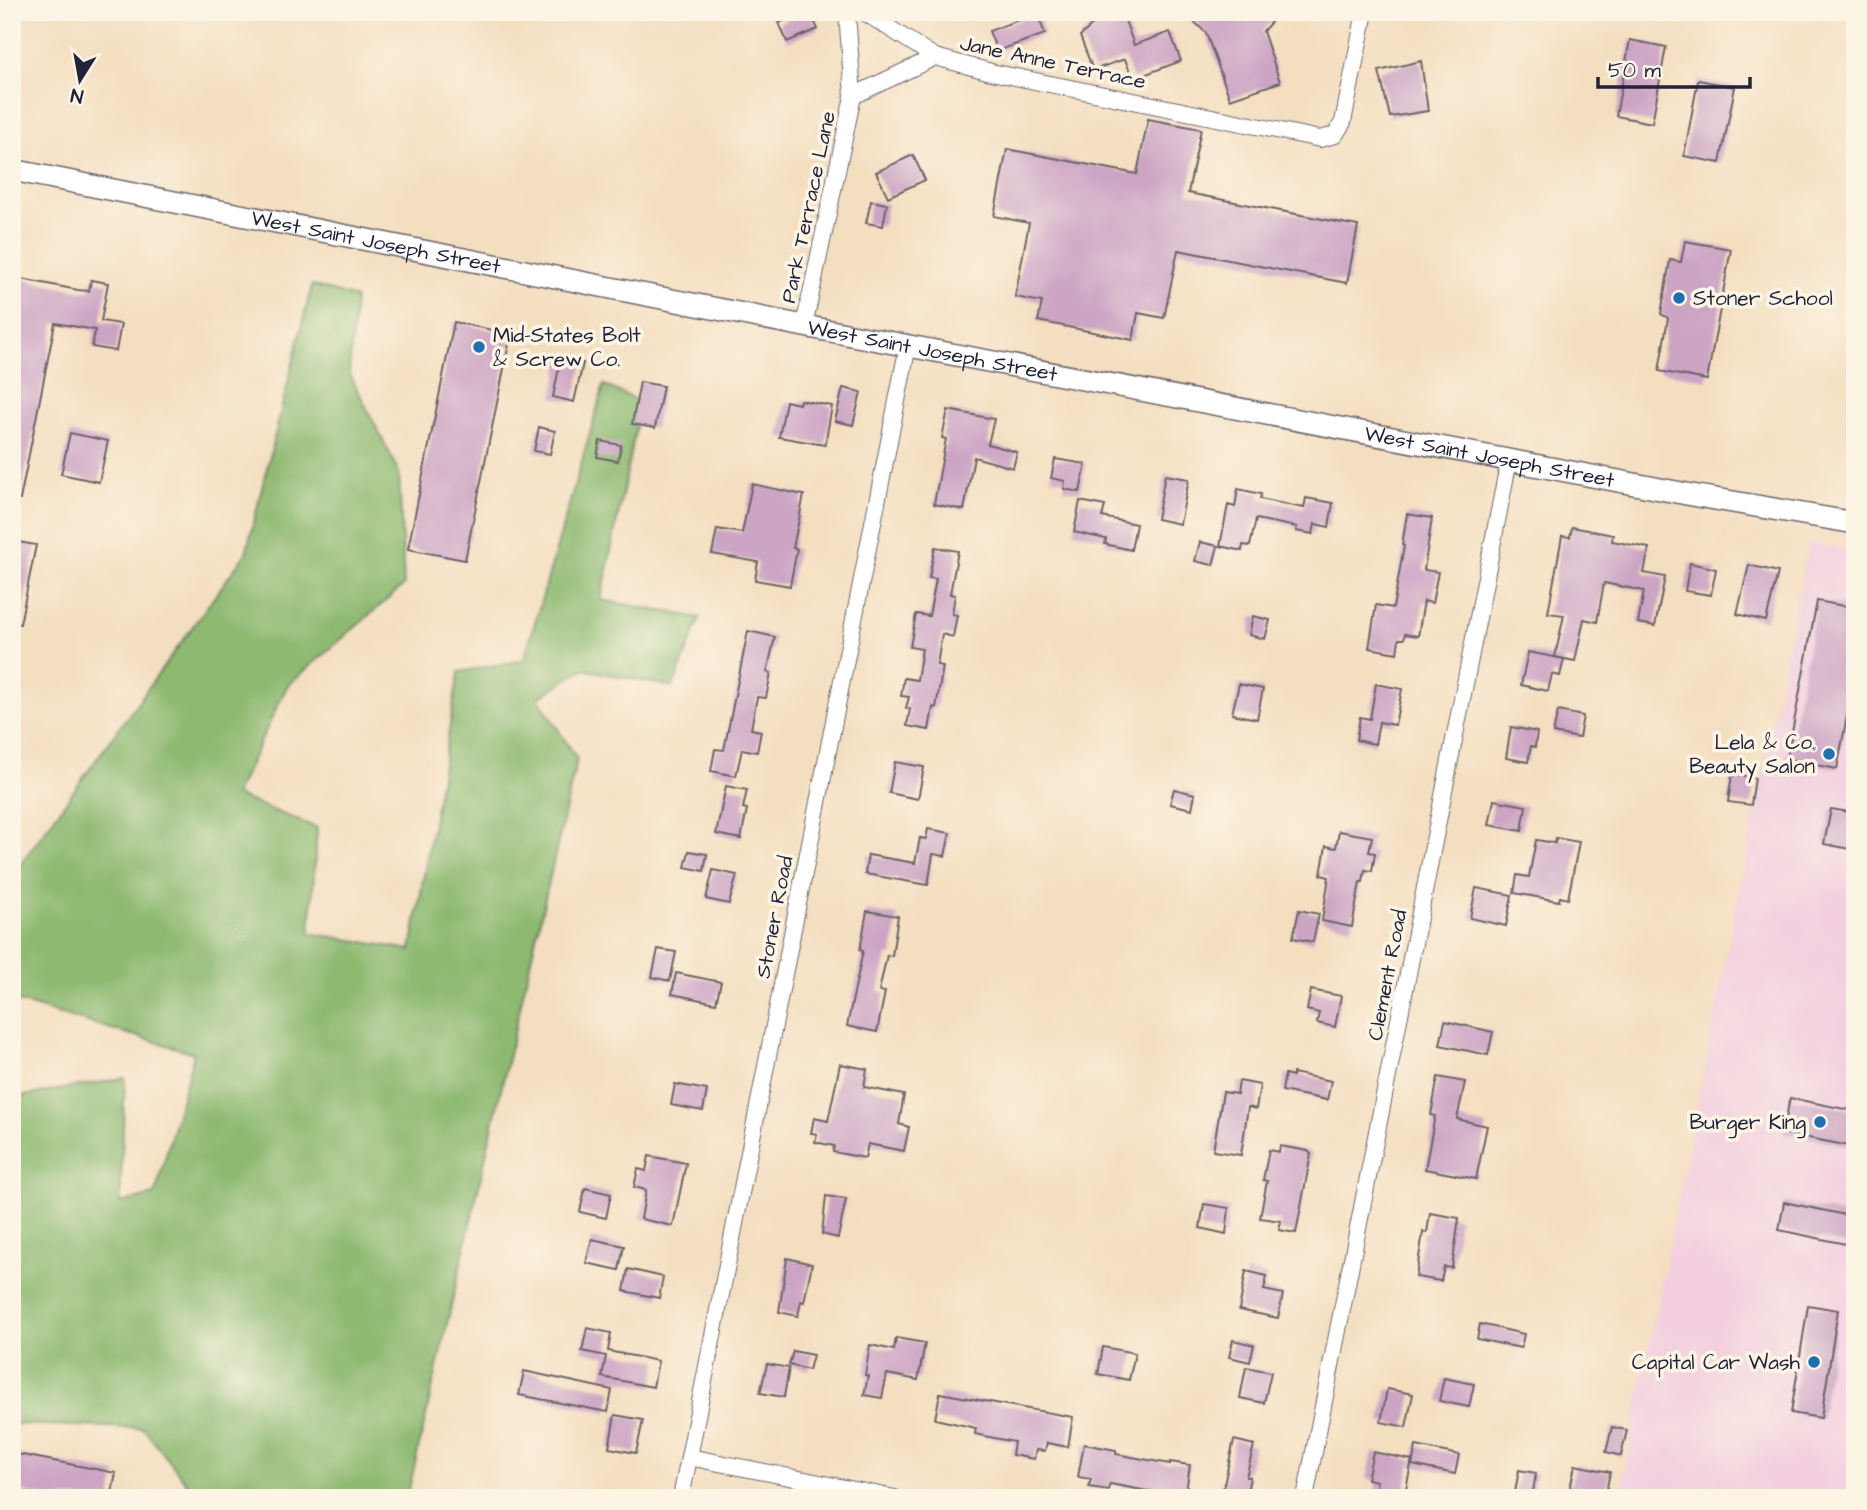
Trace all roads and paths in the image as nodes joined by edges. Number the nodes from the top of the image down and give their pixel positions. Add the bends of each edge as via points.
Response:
1 (846, 12) edge
2 (864, 12) edge
3 (1366, 12) edge
4 (934, 57) junction
5 (853, 96) junction
6 (12, 170) edge
7 (804, 326) junction
8 (908, 345) junction
9 (1509, 460) junction
10 (1855, 523) edge
11 (689, 1457) junction
12 (681, 1498) edge
13 (895, 1498) edge
14 (1305, 1498) edge

1 - 5 street
2 - 4 street
3 - 4 street, Jane Anne Terrace via 1343,122 1335,135 1320,139
4 - 5 street, Jane Anne Terrace
5 - 7 street, Park Terrace Lane
6 - 7 street, West Saint Joseph Street
7 - 8 street, West Saint Joseph Street
8 - 9 street, West Saint Joseph Street
8 - 11 street, Stoner Road
9 - 10 street, West Saint Joseph Street
9 - 14 street, Clement Road
11 - 12 street, Stoner Road
11 - 13 street

